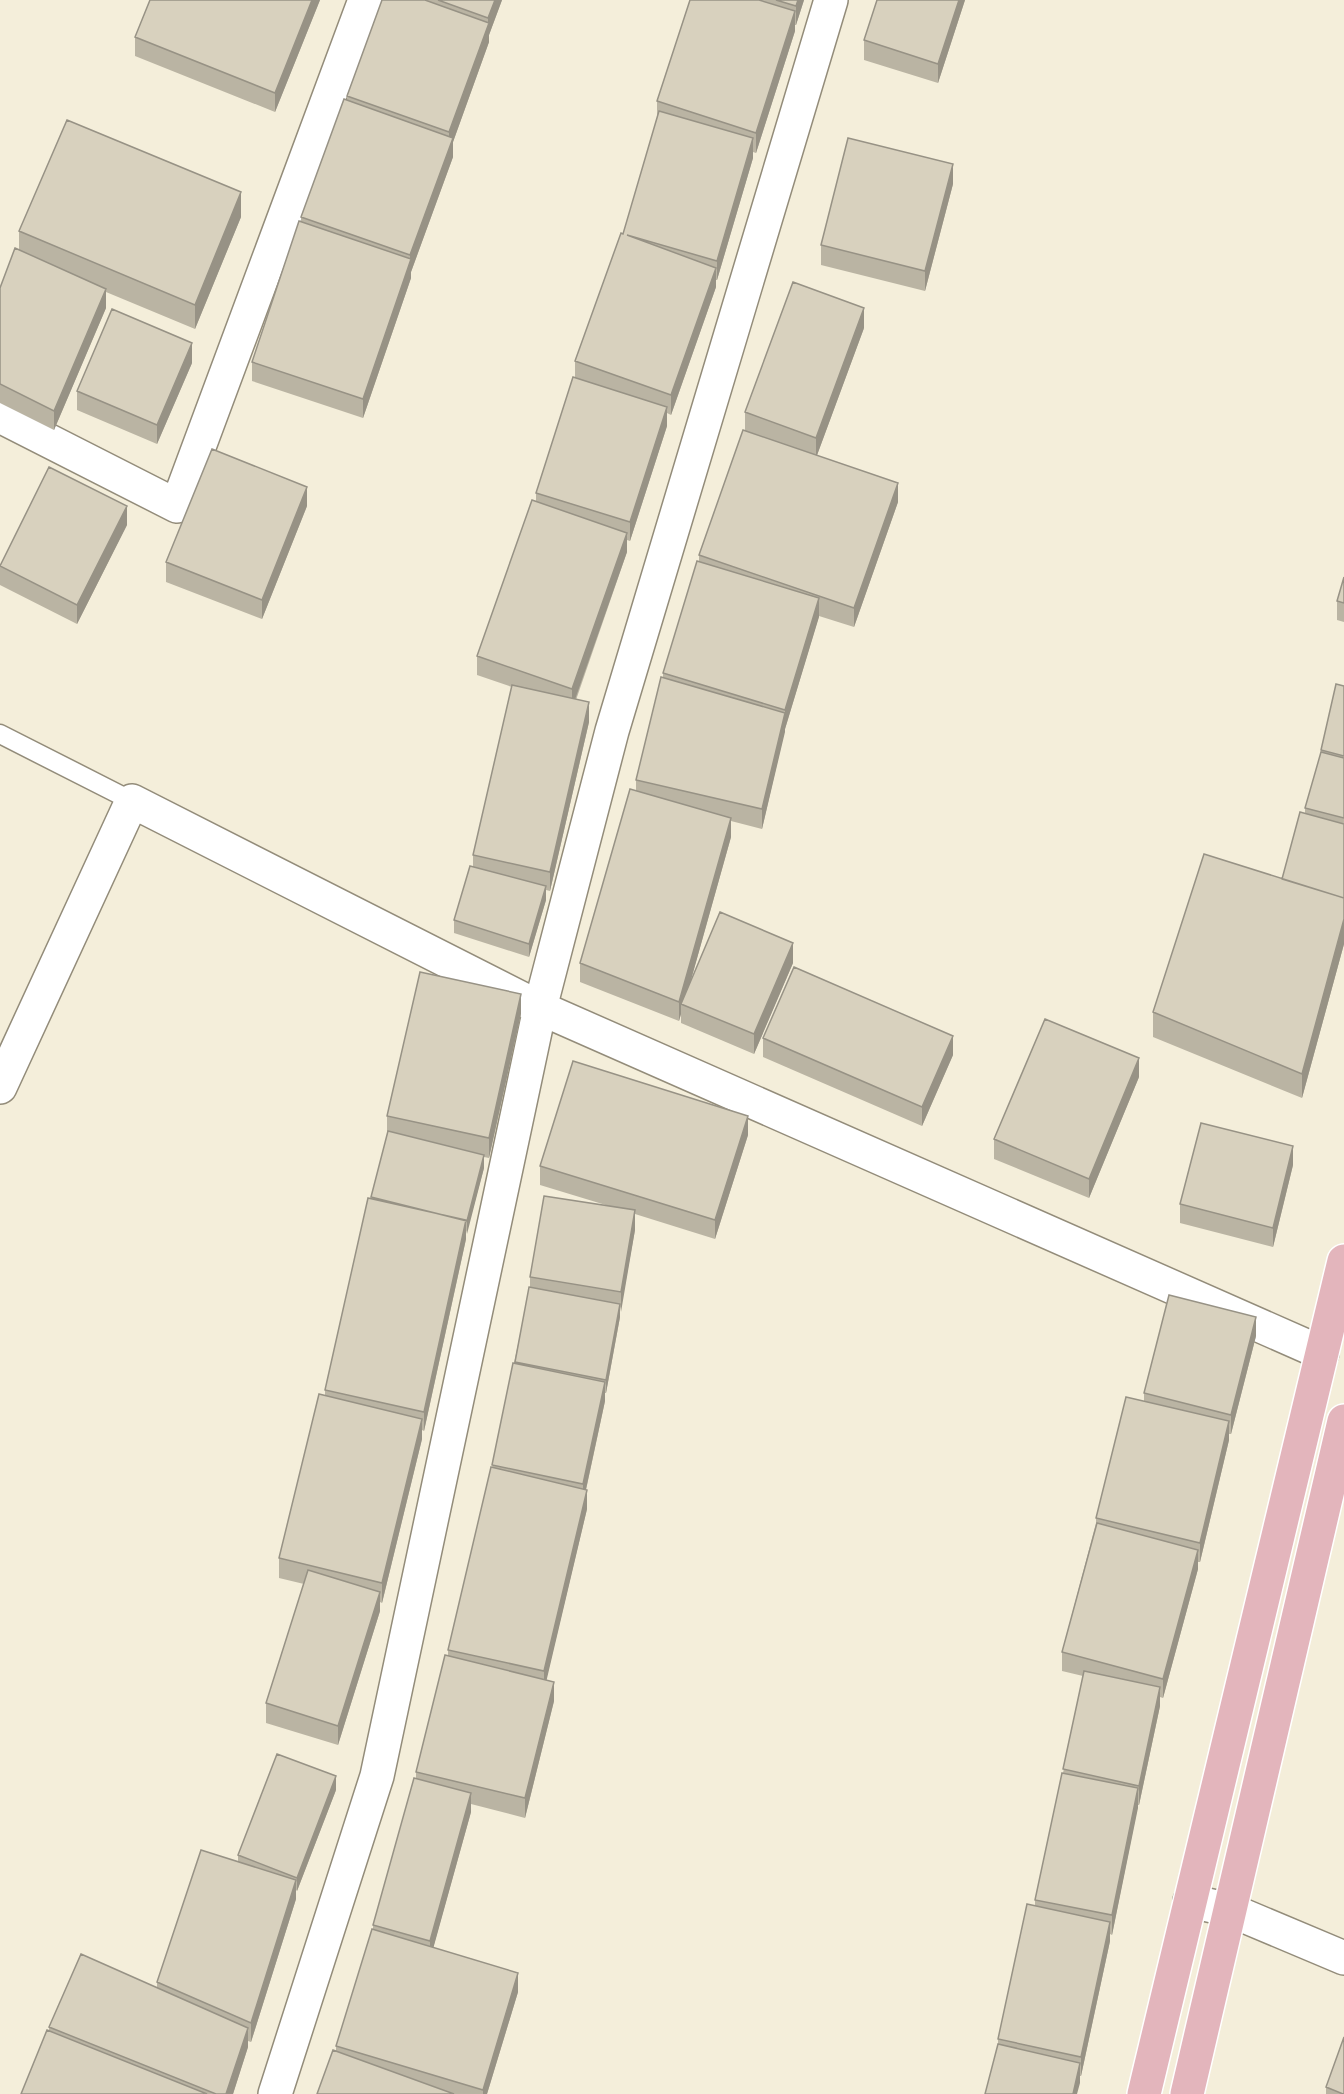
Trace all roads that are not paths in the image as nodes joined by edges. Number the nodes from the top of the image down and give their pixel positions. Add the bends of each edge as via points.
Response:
1 (365, 0) edge
2 (831, 0) edge
3 (0, 416) edge
4 (0, 734) edge
5 (132, 801) junction
6 (540, 1008) junction
7 (0, 1087) edge
8 (1344, 1260) edge
9 (1322, 1353) junction
10 (1344, 1421) edge
11 (1190, 1901) junction
12 (1230, 1910) junction
13 (1344, 1958) edge
14 (275, 2094) edge
15 (1144, 2094) edge
16 (1187, 2094) edge

1 - 3 street via 177,506
2 - 6 street via 612,731
4 - 5 lane
5 - 6 street
5 - 7 street
6 - 9 street
6 - 14 street via 377,1776
8 - 9 main road
9 - 11 main road
10 - 12 main road
11 - 12 street
11 - 15 main road
12 - 13 street
12 - 16 main road

